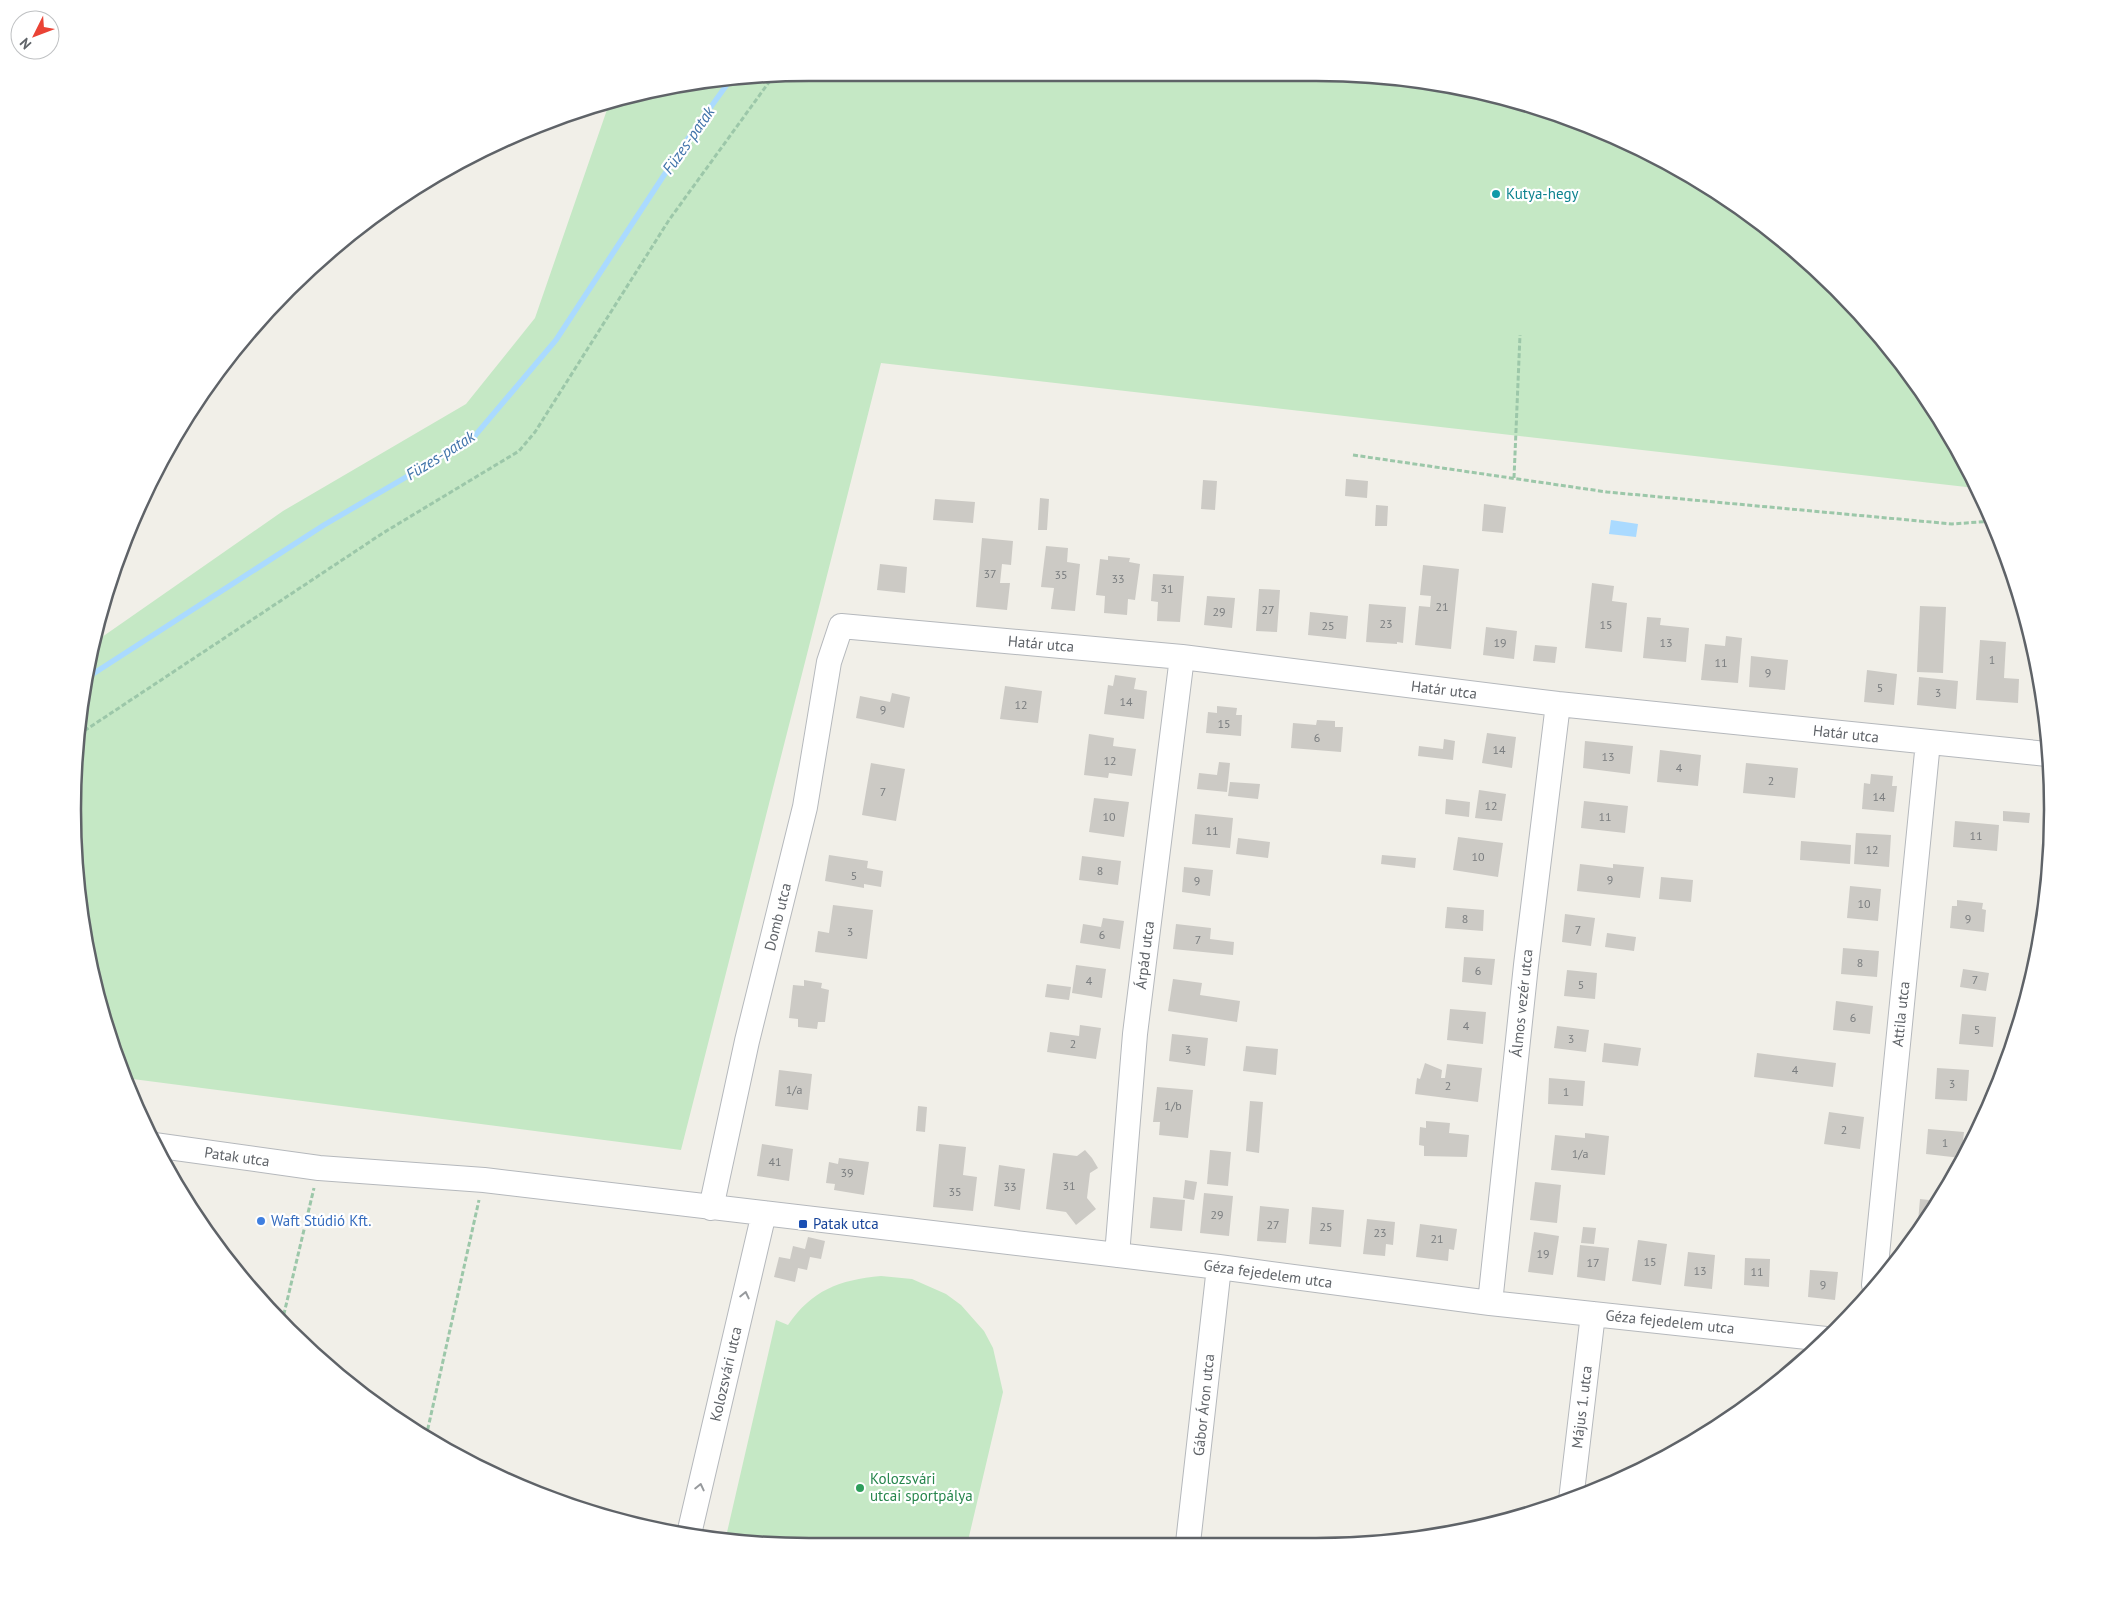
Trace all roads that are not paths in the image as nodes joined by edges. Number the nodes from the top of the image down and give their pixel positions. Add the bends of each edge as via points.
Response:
1 (840, 626) joint
2 (1182, 657) junction
3 (1558, 704) junction
4 (1928, 742) junction
5 (2041, 753) edge
6 (164, 1146) edge
7 (711, 1208) junction
8 (764, 1213) junction
9 (1117, 1254) junction
10 (1220, 1267) junction
11 (1875, 1275) edge
12 (1490, 1303) junction
13 (1593, 1314) junction
14 (1815, 1339) edge
15 (1572, 1490) edge
16 (689, 1528) edge
17 (1188, 1538) edge

1 - 2 street, Határ utca
1 - 7 street, Domb utca via 828,662 805,807 747,1041
2 - 3 street, Határ utca
2 - 9 street, Árpád utca via 1135,1034
3 - 4 street, Határ utca
3 - 12 street, Álmos vezér utca
4 - 5 street, Határ utca
4 - 11 street, Attila utca
6 - 7 street, Patak utca via 319,1168 484,1180
7 - 8 street, Géza fejedelem utca
8 - 9 street, Géza fejedelem utca
16 -> 8 street, Kolozsvári utca
9 - 10 street, Géza fejedelem utca
10 - 12 street, Géza fejedelem utca
10 - 17 street, Gábor Áron utca
12 - 13 street, Géza fejedelem utca
13 - 14 street, Géza fejedelem utca
13 - 15 street, Május 1. utca

